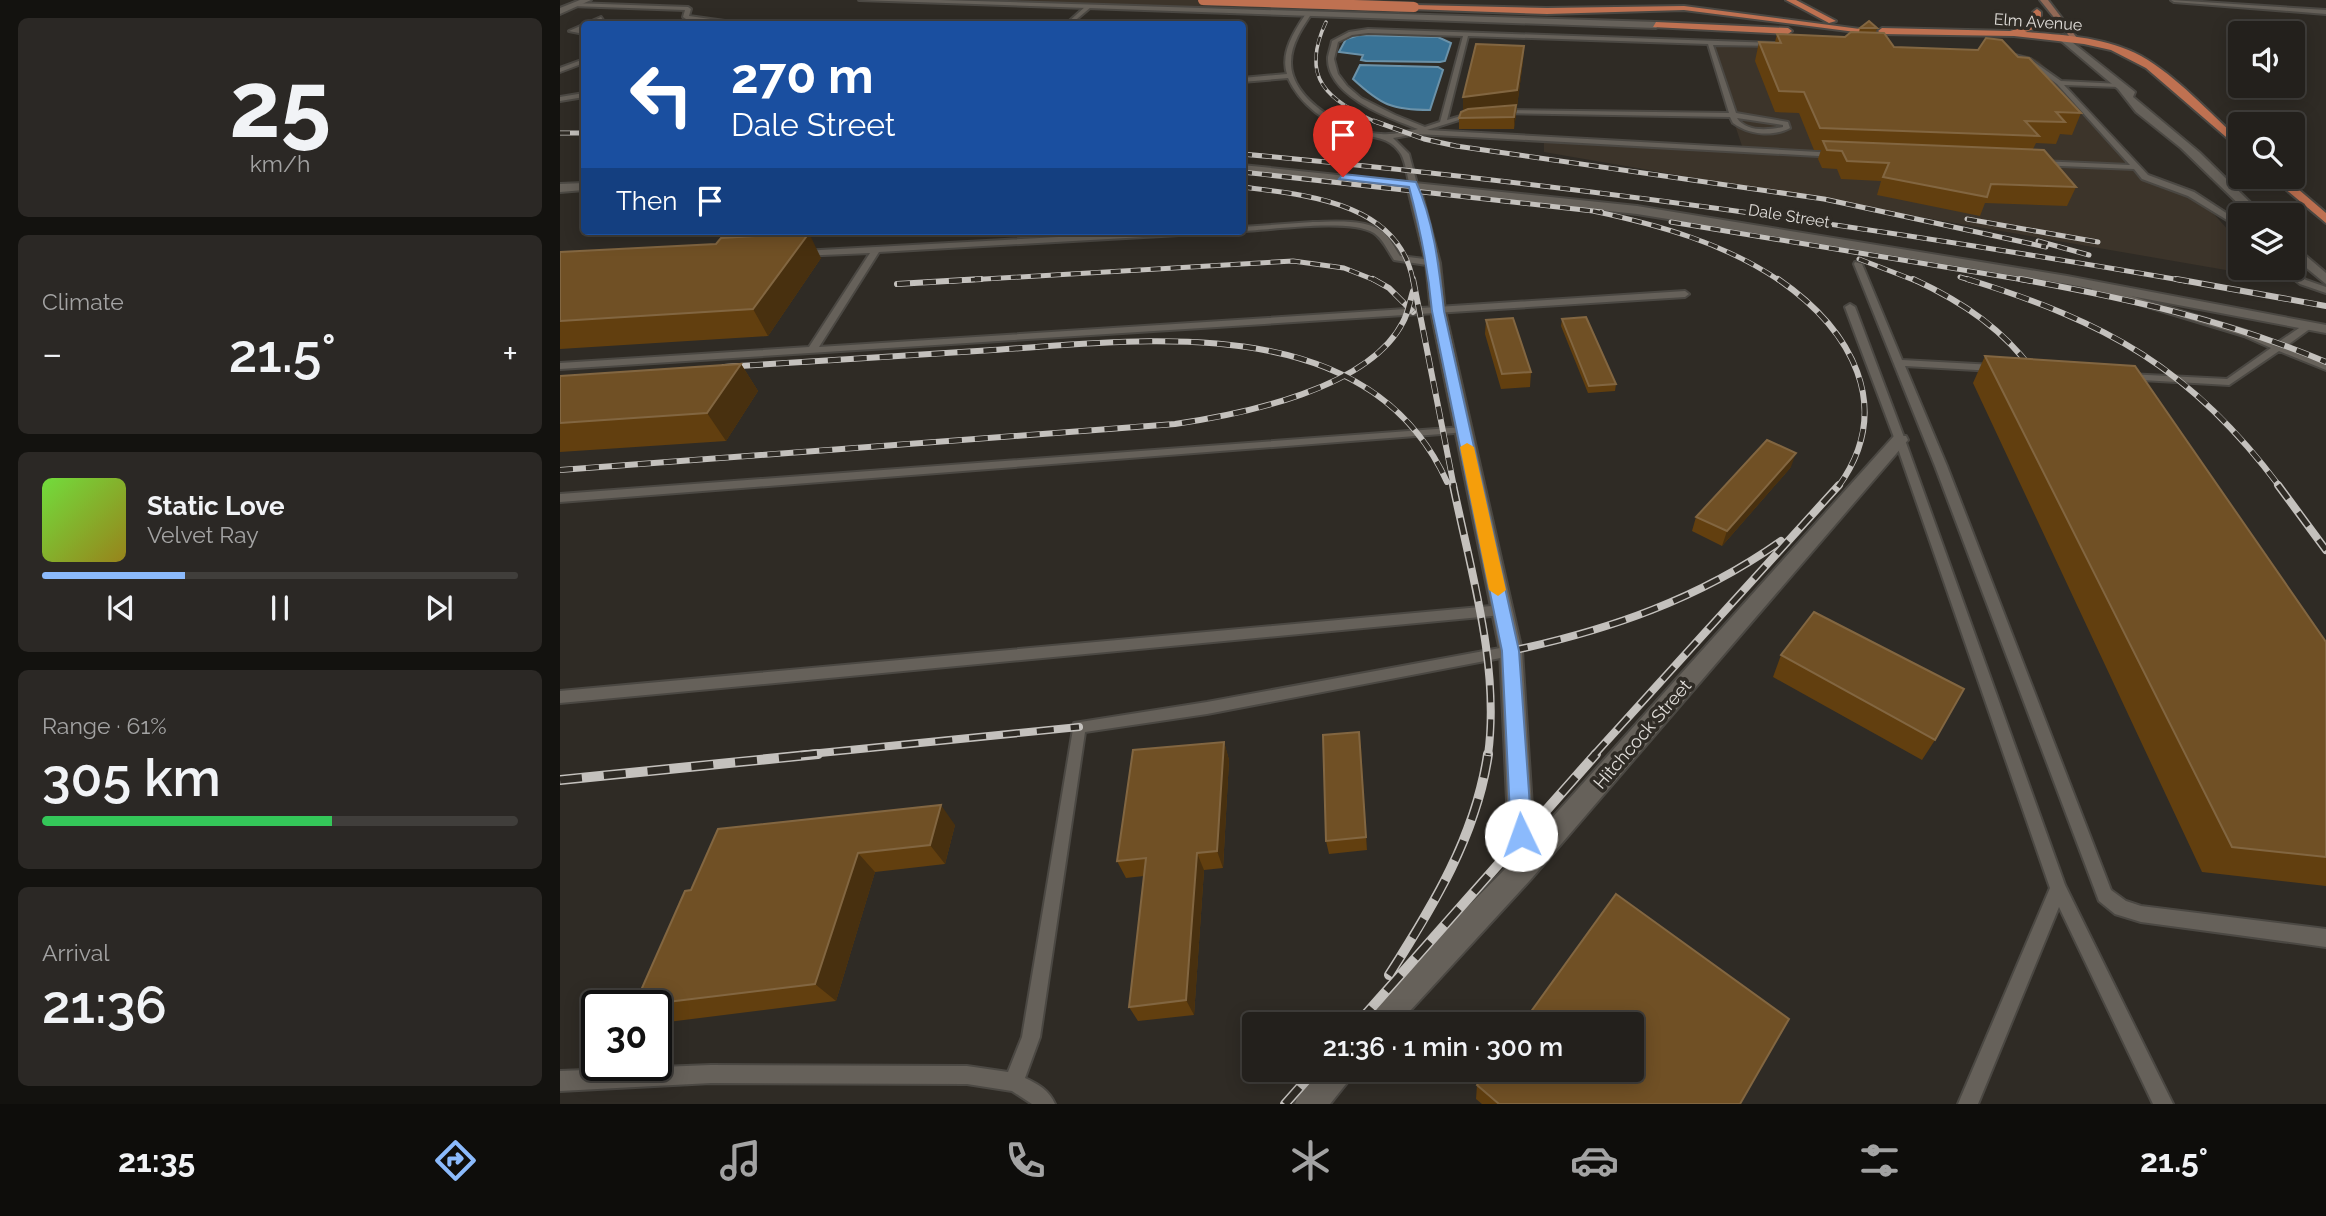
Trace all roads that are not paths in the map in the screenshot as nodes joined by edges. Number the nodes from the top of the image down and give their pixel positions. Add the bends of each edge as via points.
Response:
1 (587, 0) edge
2 (863, 0) edge
3 (1203, 0) edge
4 (1320, 0) edge
5 (1778, 0) edge
6 (1790, 0) edge
7 (2029, 0) edge
8 (2044, 0) edge
9 (2174, 0) edge
10 (574, 5) junction
11 (1088, 7) junction
12 (1684, 8) junction
13 (1809, 10) junction
14 (560, 11) edge
15 (1733, 12) junction
16 (2037, 12) junction
17 (2326, 12) edge
18 (1309, 13) junction
19 (601, 19) dead end
20 (596, 21) edge
21 (720, 21) edge
22 (1072, 21) edge
23 (1803, 23) junction
24 (1656, 25) junction
25 (581, 27) edge
26 (572, 31) junction
27 (1877, 31) junction
28 (581, 32) edge
29 (1941, 33) junction
30 (560, 34) edge
31 (1466, 34) junction
32 (1970, 34) junction
33 (2063, 38) junction
34 (2077, 40) junction
35 (1710, 43) junction
36 (1790, 46) edge
37 (1992, 52) edge
38 (2128, 54) junction
39 (2093, 58) junction
40 (581, 62) edge
41 (560, 70) edge
42 (1291, 76) junction
43 (1246, 80) edge
44 (2059, 83) junction
45 (2121, 87) junction
46 (581, 97) edge
47 (560, 99) edge
48 (1733, 115) junction
49 (1443, 123) junction
50 (1424, 129) junction
51 (1414, 133) junction
52 (2228, 135) edge
53 (1387, 136) junction
54 (1845, 155) edge
55 (2024, 163) edge
56 (1246, 167) edge
57 (2135, 167) junction
58 (1413, 184) junction
59 (581, 187) edge
60 (560, 188) edge
61 (2291, 189) edge
62 (2244, 203) edge
63 (2228, 218) edge
64 (2326, 219) edge
65 (1246, 229) edge
66 (1143, 235) edge
67 (876, 250) junction
68 (793, 255) edge
69 (2305, 260) edge
70 (1433, 263) junction
71 (1858, 264) dead end
72 (2067, 280) junction
73 (2300, 280) edge
74 (2326, 280) edge
75 (2326, 290) edge
76 (1685, 295) dead end
77 (1850, 307) dead end
78 (1438, 311) junction
79 (2308, 326) junction
80 (2326, 329) edge
81 (2280, 346) junction
82 (811, 351) junction
83 (1899, 363) junction
84 (560, 366) edge
85 (2326, 368) edge
86 (2007, 369) edge
87 (2116, 376) edge
88 (1463, 430) junction
89 (1900, 440) junction
90 (560, 498) edge
91 (1502, 610) junction
92 (1511, 651) junction
93 (560, 697) edge
94 (1523, 869) junction
95 (2058, 888) junction
96 (2326, 938) edge
97 (1389, 1012) edge
98 (560, 1081) edge
99 (1014, 1082) junction
100 (1329, 1082) edge
101 (1045, 1104) edge
102 (1310, 1104) edge
103 (1968, 1104) edge
104 (2163, 1104) edge

1 - 10 street
2 - 11 street
3 - 12 main road, bridge via 1547,11
4 - 18 street
5 - 15 main road via 1793,10 1775,15
6 - 13 main road
7 - 16 main road
8 - 34 main road
9 - 17 lane
10 - 14 street
10 - 21 lane via 688,9 686,17
11 - 18 street
11 - 22 lane
12 - 15 main road
12 - 24 main road via 1703,12 1710,20 1697,25
13 - 23 main road
13 - 27 main road
15 - 23 main road
16 - 32 main road via 2039,23 2029,29
16 - 33 main road
18 - 24 street
18 - 42 lane via 1289,52
19 - 20 lane
23 - 27 main road
24 - 27 main road
25 - 26 lane
26 - 28 lane
26 - 30 lane
27 - 29 main road
27 - 29 main road, Elm Avenue
29 - 32 main road, Elm Avenue
31 - 35 lane
31 - 49 lane
31 - 50 lane via 1359,32 1345,35 1334,45 1331,63 1342,86 1375,108
32 - 33 main road, Elm Avenue
33 - 34 main road, Elm Avenue
33 - 39 street
34 - 38 main road, Elm Avenue
34 - 39 street
35 - 36 lane
35 - 48 lane
37 - 44 lane via 2028,60
38 - 39 main road via 2105,51
38 - 52 main road, Elm Avenue
39 - 45 street
40 - 41 lane
42 - 43 lane
42 - 53 lane via 1305,98 1331,118 1359,132
44 - 45 lane
44 - 57 lane
45 - 62 street via 2151,121
46 - 47 lane
48 - 48 lane via 1778,120 1787,128 1740,127
48 - 49 lane via 1486,113
49 - 50 lane
50 - 51 lane
51 - 53 lane
51 - 54 lane
53 - 58 lane via 1405,154
55 - 57 lane
56 - 58 street, Dale Street
57 - 63 lane via 2148,179 2191,194
58 - 70 street
58 - 72 street, Dale Street via 1650,212
59 - 60 street
61 - 64 main road
65 - 70 lane via 1366,228 1381,234 1402,261
66 - 67 lane
67 - 68 lane
67 - 82 lane
69 - 74 street
70 - 78 street
71 - 83 lane
72 - 79 street, Dale Street
72 - 81 lane
73 - 75 lane
76 - 78 lane
77 - 89 lane
78 - 82 lane
78 - 88 street
79 - 80 street, Dale Street
79 - 81 lane
81 - 85 lane
81 - 87 lane via 2230,382
82 - 84 lane
83 - 86 lane
83 - 96 lane via 2105,895 2121,908 2141,914
88 - 90 lane
88 - 91 street
89 - 94 street, Hitchcock Street
89 - 95 lane
91 - 92 street
91 - 93 lane
92 - 94 street
92 - 99 lane via 1079,727 1031,1037
94 - 97 street, Hitchcock Street
95 - 103 lane
95 - 104 lane
98 - 99 lane via 711,1074 903,1074 967,1075
99 - 101 lane
100 - 102 street

